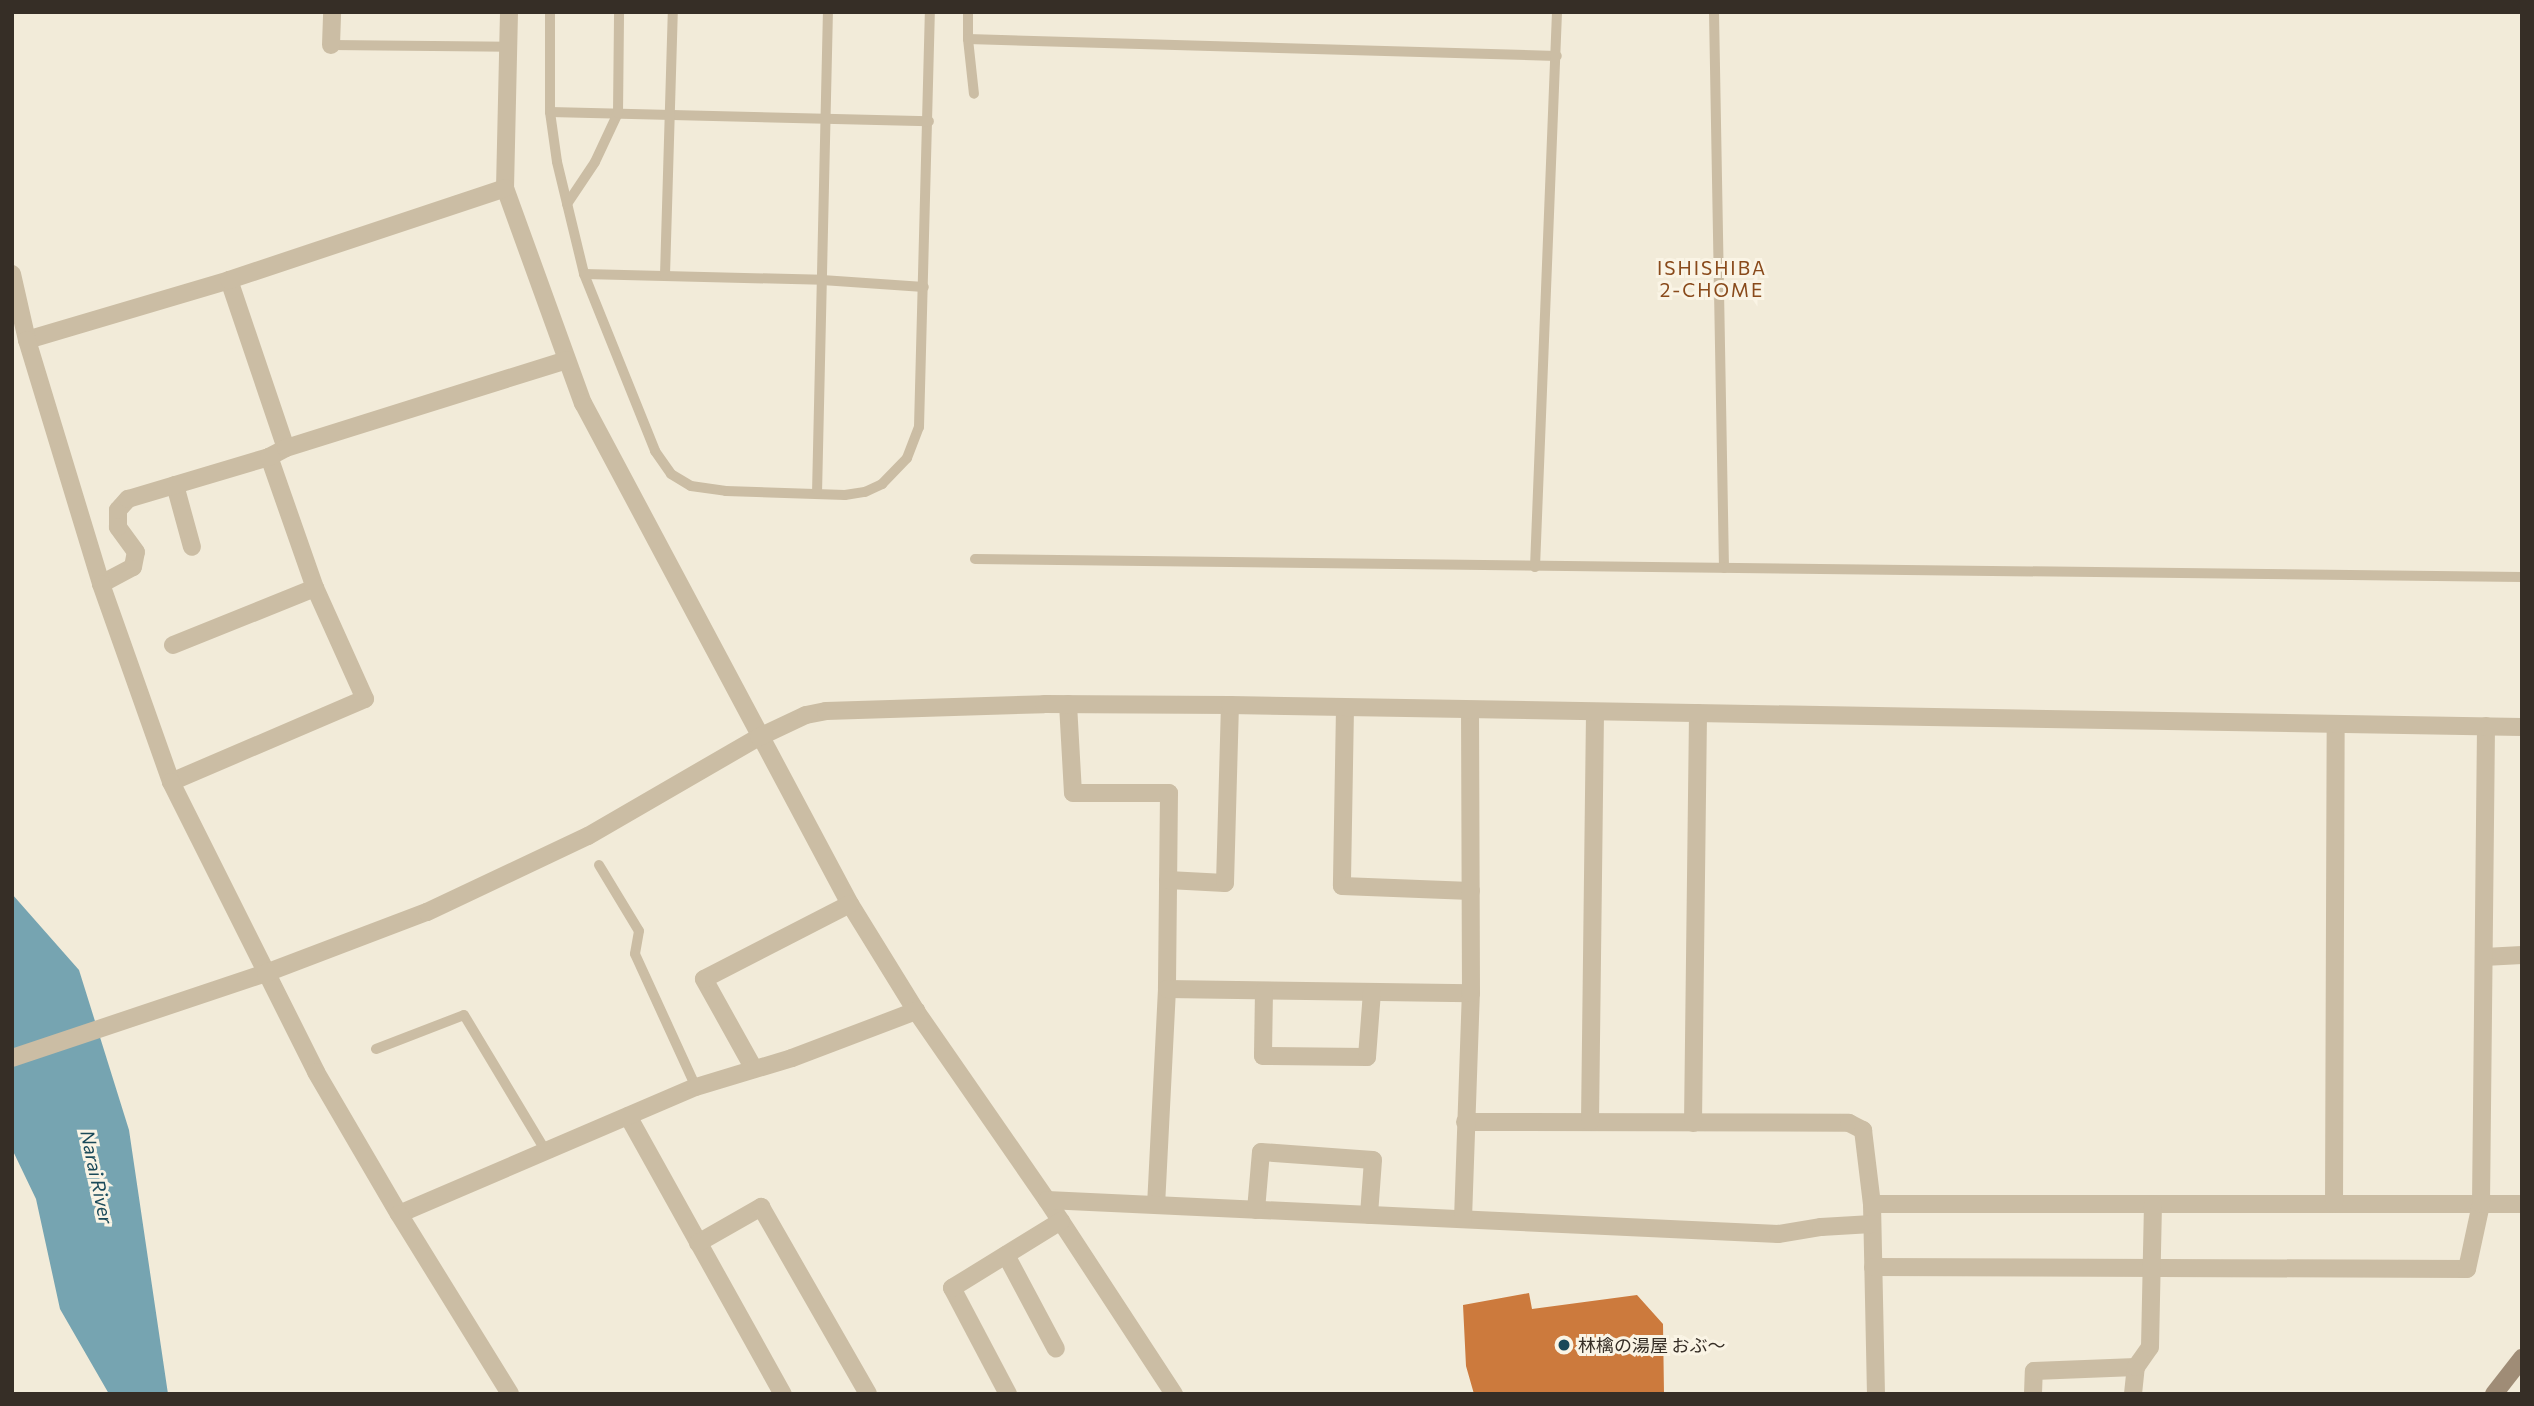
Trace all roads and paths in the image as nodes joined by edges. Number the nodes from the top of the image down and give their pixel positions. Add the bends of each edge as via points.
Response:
1 (332, 12) edge
2 (509, 12) edge
3 (550, 12) edge
4 (619, 12) edge
5 (673, 12) edge
6 (828, 12) edge
7 (930, 12) edge
8 (968, 12) edge
9 (1557, 12) edge
10 (1714, 12) edge
11 (968, 40) junction
12 (331, 45) joint
13 (509, 47) junction
14 (1557, 57) junction
15 (974, 94) dead end
16 (550, 113) junction
17 (618, 113) junction
18 (670, 114) junction
19 (825, 117) junction
20 (929, 121) junction
21 (505, 188) junction
22 (567, 204) junction
23 (12, 274) edge
24 (584, 275) junction
25 (665, 275) junction
26 (229, 280) junction
27 (822, 280) junction
28 (924, 287) junction
29 (27, 340) junction
30 (566, 360) junction
31 (286, 448) junction
32 (269, 457) junction
33 (175, 485) junction
34 (817, 494) junction
35 (192, 547) dead end
36 (975, 559) dead end
37 (1535, 567) junction
38 (1724, 568) junction
39 (2522, 577) edge
40 (101, 584) junction
41 (315, 588) junction
42 (173, 645) dead end
43 (1068, 704) junction
44 (1230, 705) junction
45 (1345, 708) junction
46 (1470, 710) junction
47 (1595, 712) junction
48 (1698, 713) junction
49 (2336, 724) junction
50 (2486, 726) junction
51 (2522, 727) edge
52 (759, 737) junction
53 (171, 782) junction
54 (599, 865) dead end
55 (1168, 880) junction
56 (1471, 891) junction
57 (850, 904) junction
58 (2522, 955) edge
59 (2484, 957) junction
60 (266, 973) junction
61 (1167, 989) junction
62 (1264, 991) junction
63 (1372, 992) junction
64 (1471, 993) junction
65 (916, 1012) junction
66 (376, 1049) dead end
67 (12, 1058) edge
68 (754, 1069) junction
69 (696, 1087) junction
70 (628, 1116) junction
71 (1465, 1122) junction
72 (1590, 1122) junction
73 (1693, 1123) junction
74 (545, 1150) junction
75 (1047, 1200) junction
76 (1872, 1204) junction
77 (2153, 1204) junction
78 (2333, 1204) junction
79 (2481, 1204) junction
80 (2522, 1204) edge
81 (1156, 1205) junction
82 (1256, 1210) junction
83 (399, 1214) junction
84 (1369, 1215) junction
85 (1463, 1219) junction
86 (1061, 1222) junction
87 (1872, 1224) junction
88 (698, 1243) junction
89 (1006, 1255) junction
90 (1873, 1267) junction
91 (2151, 1268) junction
92 (1056, 1349) dead end
93 (2522, 1358) edge
94 (2136, 1367) junction
95 (510, 1394) edge
96 (783, 1394) edge
97 (868, 1394) edge
98 (1008, 1394) edge
99 (1174, 1394) edge
100 (1876, 1394) edge
101 (2033, 1394) edge
102 (2133, 1394) edge
103 (2494, 1394) edge

1 - 12 street
2 - 13 street
3 - 16 lane
4 - 17 lane
5 - 18 lane
6 - 19 lane
7 - 20 lane
8 - 11 lane
9 - 14 lane
10 - 38 lane
11 - 14 lane
11 - 15 lane
12 - 13 lane
13 - 21 street
14 - 37 lane
16 - 17 lane
16 - 22 lane
17 - 18 lane
17 - 22 lane via 595,162
18 - 19 lane
18 - 25 lane
19 - 20 lane
19 - 27 lane
20 - 28 lane
21 - 26 street
21 - 30 street
22 - 24 lane
23 - 29 street
24 - 25 lane
24 - 34 lane via 655,451 671,474 691,486 726,491
25 - 27 lane
26 - 29 street
26 - 31 street
27 - 28 lane
27 - 34 lane
28 - 34 lane via 919,427 907,458 882,484 865,492
29 - 40 street
30 - 31 street
30 - 52 street via 583,403
31 - 32 street
32 - 33 street
32 - 41 street
33 - 35 street
33 - 40 street via 128,499 118,510 118,527 136,552 133,567
36 - 37 lane
37 - 38 lane
38 - 39 lane
40 - 53 street
41 - 42 street
41 - 53 street via 365,699
43 - 44 street
43 - 52 street via 826,712 806,715
43 - 55 street via 1073,793 1169,793
44 - 45 street
44 - 55 street via 1225,883
45 - 46 street
45 - 56 street via 1342,886
46 - 47 street
46 - 56 street
47 - 48 street
47 - 72 street
48 - 49 street
48 - 73 street
49 - 50 street
49 - 78 street
50 - 51 street
50 - 59 street
52 - 57 street
52 - 60 street via 588,836 427,912
53 - 60 street
54 - 69 lane via 639,931 635,954
55 - 61 street
56 - 64 street
57 - 65 street
57 - 68 street via 704,979
58 - 59 street
59 - 79 street
60 - 67 street
60 - 83 street via 316,1072
61 - 62 street
61 - 81 street
62 - 63 street
62 - 63 street via 1264,1056 1367,1058
63 - 64 street
64 - 71 street
65 - 68 street
65 - 75 street
66 - 74 lane via 464,1015
68 - 69 street
69 - 70 street
70 - 74 street
70 - 88 street
71 - 72 street
71 - 85 street
72 - 73 street
73 - 76 street via 1849,1123 1864,1130
74 - 83 street
75 - 81 street
75 - 86 street
76 - 77 street
76 - 87 street
77 - 78 street
77 - 91 street
78 - 79 street
79 - 80 street
79 - 91 street via 2467,1269
81 - 82 street
82 - 84 street
82 - 84 street via 1261,1152 1373,1160
83 - 95 street
84 - 85 street
85 - 87 street via 1778,1234
86 - 89 street
86 - 99 street
87 - 90 street
88 - 96 street
88 - 97 street via 761,1207
89 - 92 street
89 - 98 street via 952,1288
90 - 91 street
90 - 100 street
91 - 94 street via 2150,1347
93 - 103 main road
94 - 101 street via 2034,1371
94 - 102 street

